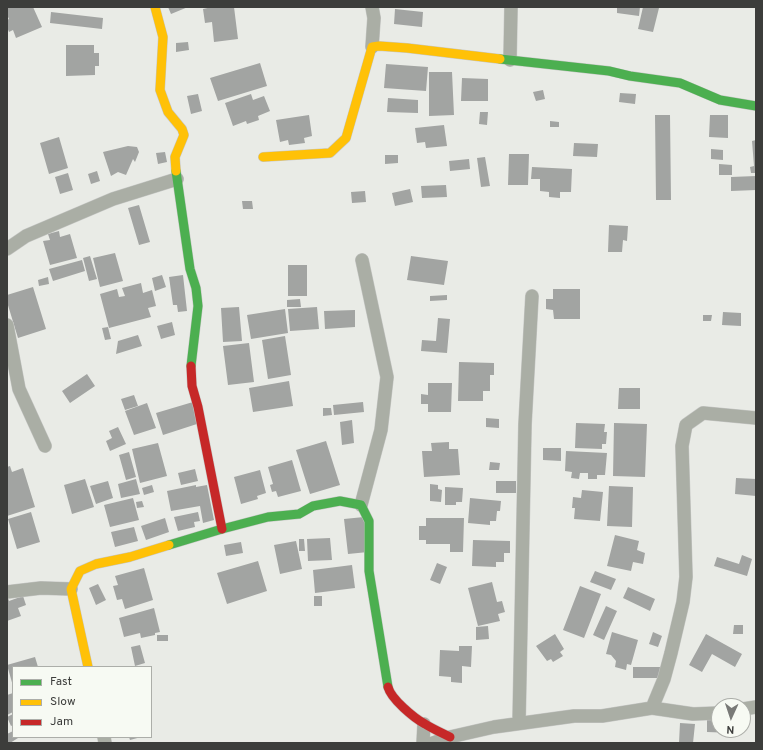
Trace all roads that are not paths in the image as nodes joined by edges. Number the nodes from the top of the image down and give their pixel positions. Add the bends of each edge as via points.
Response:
1 (155, 7) edge
2 (372, 7) edge
3 (511, 7) edge
4 (372, 47) junction
5 (510, 60) junction
6 (756, 106) edge
7 (263, 157) dead end
8 (177, 180) junction
9 (7, 249) edge
10 (362, 260) dead end
11 (532, 296) dead end
12 (7, 325) edge
13 (756, 418) edge
14 (45, 446) dead end
15 (361, 505) junction
16 (222, 528) junction
17 (71, 589) junction
18 (7, 592) edge
19 (88, 666) edge
20 (652, 708) junction
21 (711, 713) edge
22 (519, 723) junction
23 (424, 724) junction
24 (450, 737) junction
25 (423, 743) edge
26 (433, 743) edge

1 - 8 street via 163,37 160,90 168,112 184,135 175,157
2 - 4 street
3 - 5 street
4 - 5 street via 407,48
4 - 7 street via 346,138 330,153
5 - 6 street via 609,71 680,83 720,100
8 - 9 street via 113,199 26,236
8 - 16 street via 198,306 191,362 192,386
10 - 15 street via 387,377 381,430
11 - 22 street via 525,424
12 - 14 street via 19,389
13 - 20 street via 703,413 686,425 682,446 686,577 683,602 664,680
15 - 16 street via 340,502 313,506 299,514 268,517
15 - 23 street via 369,521 369,571 389,692
16 - 17 street via 130,557 85,568 80,571
17 - 18 street via 42,588
17 - 19 street
20 - 21 street via 693,714
20 - 22 street via 602,716 574,716
22 - 24 street
23 - 24 street
23 - 25 street
24 - 26 street

